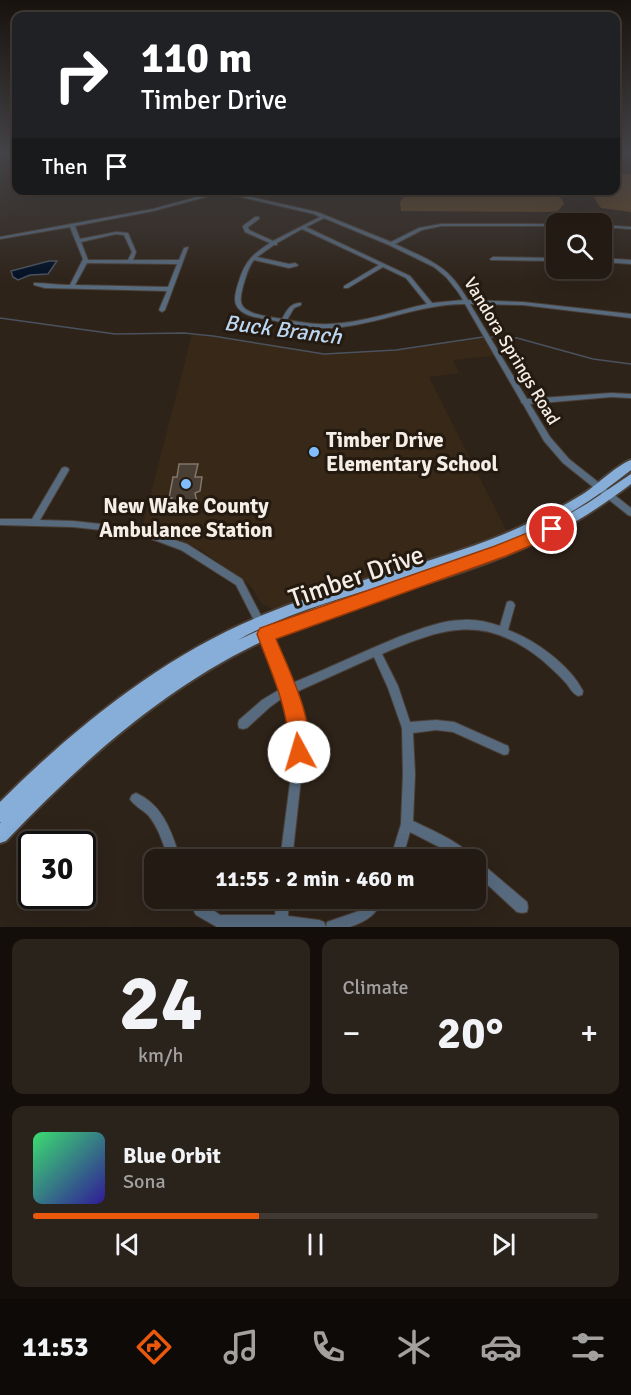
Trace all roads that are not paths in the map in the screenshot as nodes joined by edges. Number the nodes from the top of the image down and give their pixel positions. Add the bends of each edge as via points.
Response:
1 (207, 197) edge
2 (249, 197) edge
3 (324, 216) junction
4 (256, 218) dead end
5 (72, 225) junction
6 (546, 225) edge
7 (612, 227) edge
8 (303, 228) junction
9 (631, 228) edge
10 (0, 238) edge
11 (78, 241) junction
12 (275, 244) junction
13 (391, 244) junction
14 (186, 248) dead end
15 (253, 258) junction
16 (493, 259) dead end
17 (546, 260) edge
18 (86, 261) junction
19 (130, 261) junction
20 (612, 261) edge
21 (180, 262) junction
22 (631, 262) edge
23 (295, 265) dead end
24 (383, 265) junction
25 (36, 284) dead end
26 (72, 286) junction
27 (346, 287) dead end
28 (170, 289) junction
29 (466, 302) junction
30 (299, 304) dead end
31 (430, 304) junction
32 (162, 310) dead end
33 (631, 316) edge
34 (283, 321) junction
35 (631, 396) edge
36 (524, 402) junction
37 (631, 464) edge
38 (65, 470) dead end
39 (631, 478) edge
40 (605, 492) junction
41 (631, 513) edge
42 (0, 522) edge
43 (34, 523) junction
44 (510, 605) dead end
45 (263, 629) junction
46 (503, 631) junction
47 (376, 652) junction
48 (288, 691) junction
49 (578, 691) dead end
50 (243, 724) dead end
51 (406, 728) junction
52 (504, 750) dead end
53 (136, 799) dead end
54 (0, 814) edge
55 (407, 824) junction
56 (0, 835) edge
57 (171, 849) edge
58 (287, 849) edge
59 (399, 849) edge
60 (455, 849) edge
61 (486, 875) edge
62 (522, 908) dead end
63 (200, 909) edge
64 (283, 909) edge
65 (369, 909) edge
66 (282, 922) junction
67 (320, 927) edge
68 (332, 927) edge

1 - 5 street, Vandora Springs Road
2 - 3 street, Vandora Springs Road
3 - 8 street
3 - 13 street, Vandora Springs Road
4 - 12 street via 245,226 247,231
5 - 10 street, Vandora Springs Road
5 - 11 street
6 - 13 street via 441,225 421,229
7 - 9 street
8 - 12 street
8 - 24 street
11 - 18 street
11 - 19 street via 126,234 134,252
12 - 15 street
13 - 29 street, Vandora Springs Road via 436,266 453,281
14 - 21 street
15 - 23 street
15 - 34 street via 236,301 249,314
16 - 17 street
18 - 19 street
18 - 26 street
19 - 21 street
20 - 22 street
21 - 28 street
24 - 27 street
24 - 31 street via 411,280
25 - 26 street
26 - 28 street
28 - 32 street
29 - 31 street
29 - 33 street via 519,303
29 - 36 street, Vandora Springs Road
30 - 34 street via 292,307
31 - 34 street via 341,326
35 - 36 street
36 - 40 street, Vandora Springs Road via 554,447
37 - 40 main road, Timber Drive
38 - 43 street
39 - 40 main road, Timber Drive
40 - 41 street, Vandora Springs Road
40 - 45 main road, Timber Drive via 569,521 536,537
42 - 43 street
43 - 45 street via 119,528 184,547 239,582
44 - 46 street
45 - 48 street
45 - 54 main road, Timber Drive via 198,656 157,681 98,725
45 - 56 main road, Timber Drive via 173,686 105,736
46 - 47 street via 466,623 445,626
46 - 49 street via 568,675
47 - 48 street
47 - 51 street via 393,686
48 - 50 street via 275,696
48 - 58 street via 299,752
51 - 52 street via 454,727
51 - 55 street
53 - 57 street via 152,808
55 - 59 street
55 - 60 street
61 - 62 street
63 - 66 street via 218,921
64 - 66 street
65 - 68 street via 363,916
66 - 67 street

